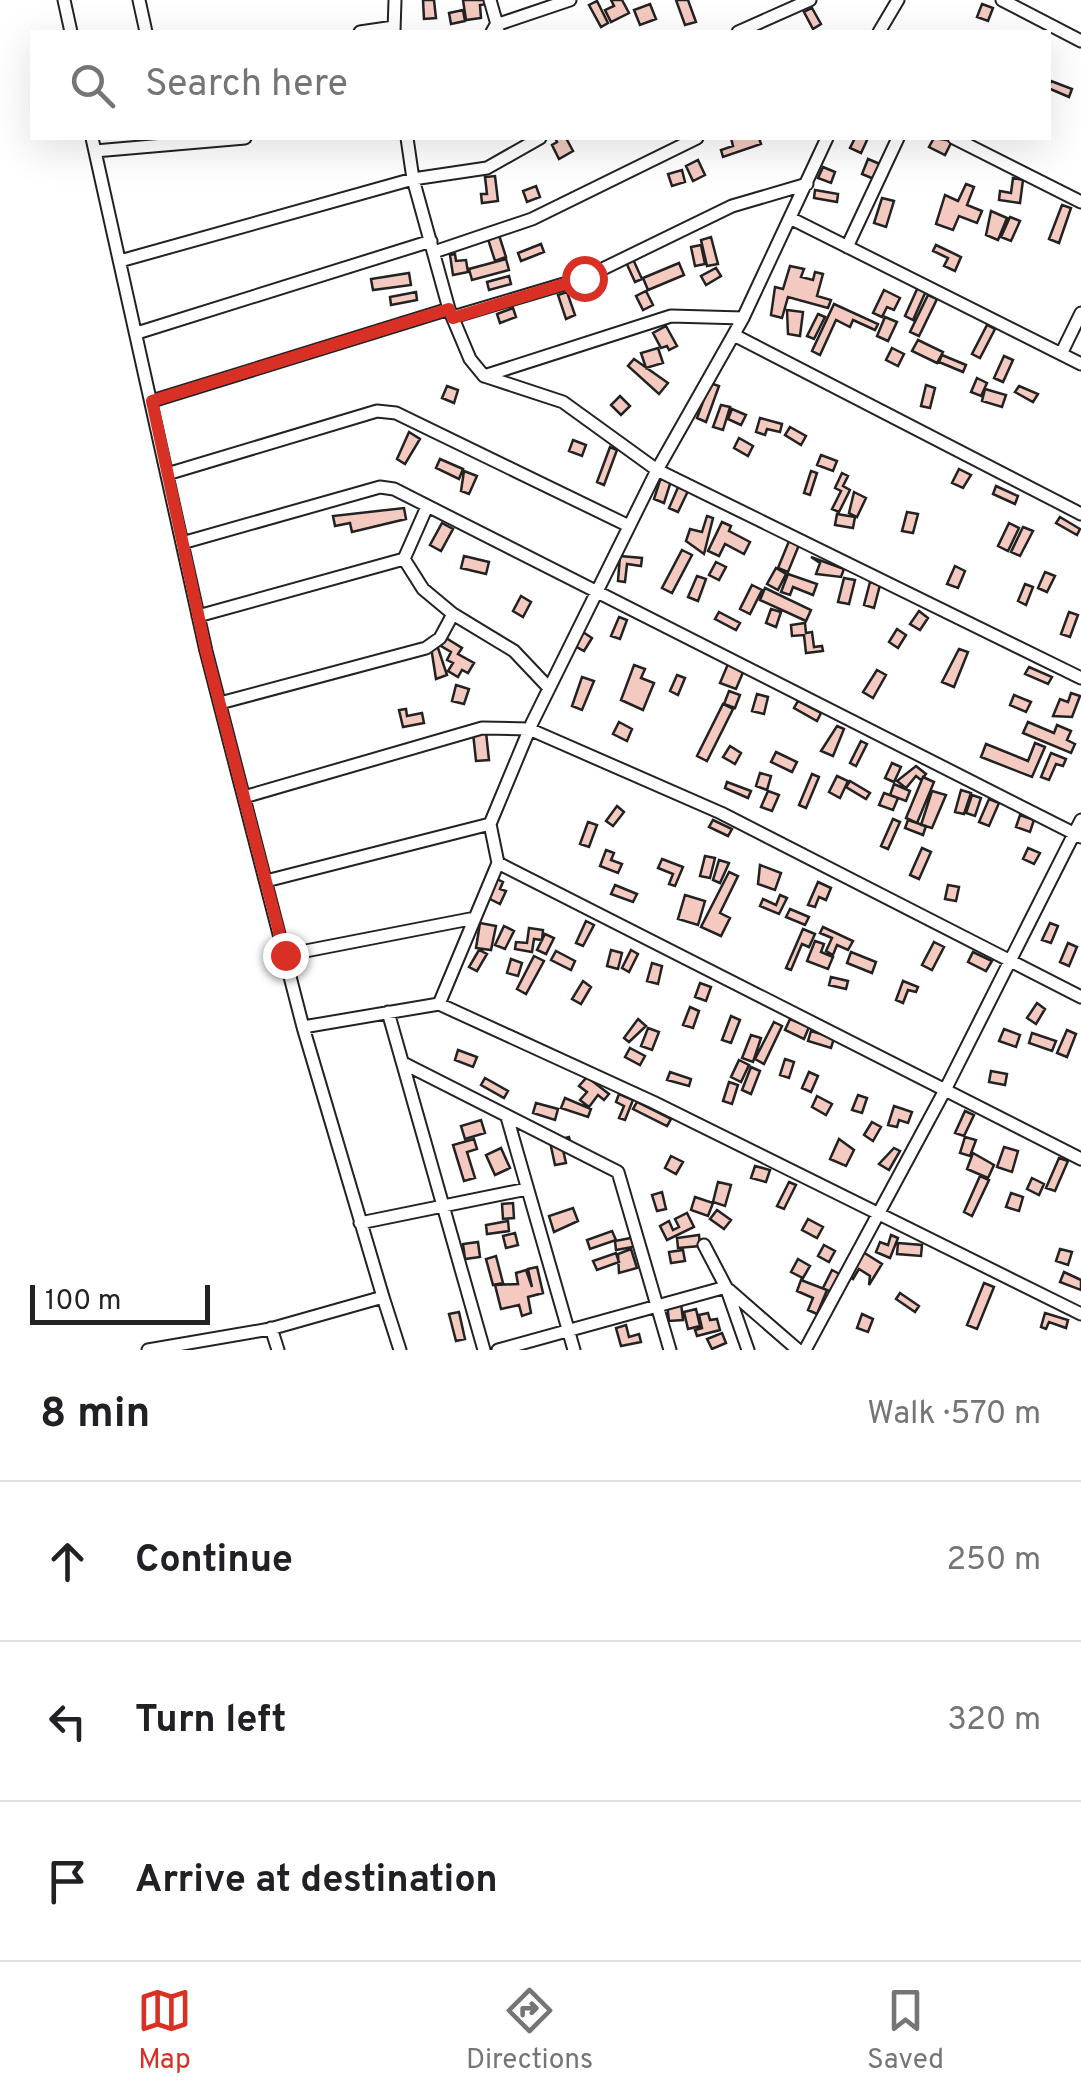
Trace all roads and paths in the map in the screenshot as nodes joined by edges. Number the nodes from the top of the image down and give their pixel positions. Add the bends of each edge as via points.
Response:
1 (64, 0) edge
2 (140, 0) edge
3 (395, 0) edge
4 (490, 0) edge
5 (570, 0) edge
6 (810, 0) edge
7 (898, 0) edge
8 (1002, 0) edge
9 (543, 5) edge
10 (70, 30) edge
11 (146, 30) edge
12 (394, 30) edge
13 (496, 30) edge
14 (742, 30) edge
15 (880, 30) edge
16 (1081, 41) edge
17 (206, 140) edge
18 (407, 140) edge
19 (536, 140) edge
20 (693, 140) edge
21 (826, 140) edge
22 (897, 140) edge
23 (958, 140) edge
24 (167, 142) edge
25 (93, 144) edge
26 (414, 179) junction
27 (807, 184) junction
28 (1081, 202) edge
29 (792, 219) junction
30 (432, 246) junction
31 (847, 247) junction
32 (120, 261) junction
33 (451, 313) junction
34 (1081, 313) edge
35 (743, 318) junction
36 (137, 334) junction
37 (734, 336) junction
38 (1061, 354) junction
39 (1081, 364) edge
40 (484, 376) junction
41 (152, 401) junction
42 (657, 470) junction
43 (167, 474) junction
44 (426, 509) junction
45 (1081, 514) edge
46 (630, 526) junction
47 (182, 543) junction
48 (404, 559) junction
49 (596, 595) junction
50 (453, 614) junction
51 (198, 616) junction
52 (1081, 678) edge
53 (549, 688) junction
54 (220, 704) junction
55 (530, 728) junction
56 (244, 797) junction
57 (1081, 820) edge
58 (490, 824) junction
59 (1078, 836) edge
60 (498, 864) junction
61 (266, 881) junction
62 (474, 918) junction
63 (285, 955) junction
64 (1010, 960) junction
65 (1081, 997) edge
66 (439, 1004) junction
67 (388, 1012) junction
68 (303, 1027) junction
69 (403, 1063) junction
70 (945, 1090) junction
71 (507, 1118) junction
72 (1081, 1159) edge
73 (527, 1189) junction
74 (444, 1206) junction
75 (876, 1214) junction
76 (360, 1223) junction
77 (704, 1245) dead end
78 (726, 1287) junction
79 (383, 1297) junction
80 (657, 1306) junction
81 (1081, 1314) edge
82 (271, 1328) junction
83 (568, 1332) junction
84 (214, 1344) edge
85 (148, 1350) edge
86 (278, 1350) edge
87 (400, 1350) edge
88 (484, 1350) edge
89 (498, 1350) edge
90 (574, 1350) edge
91 (670, 1350) edge
92 (748, 1350) edge
93 (801, 1350) edge

1 - 10 street
2 - 11 street
3 - 12 street
4 - 13 street
5 - 9 street
6 - 14 street
7 - 15 street
8 - 16 street
9 - 13 street
17 - 24 street
18 - 26 street
19 - 26 street via 487,168
20 - 30 street via 532,219
21 - 27 street
22 - 31 street
23 - 28 street
24 - 25 street
25 - 32 street
26 - 30 street
26 - 32 street
27 - 29 street
27 - 33 street via 732,206 584,278
29 - 31 street
29 - 35 street
30 - 33 street
30 - 36 street
31 - 38 street
32 - 36 street
33 - 40 street
33 - 41 street
34 - 38 street
35 - 37 street
35 - 40 street via 670,316
36 - 41 street
37 - 42 street
37 - 45 street
38 - 39 street
40 - 42 street via 563,402
41 - 43 street
42 - 46 street
42 - 52 street
43 - 46 street via 396,412
43 - 47 street
44 - 47 street via 380,487
44 - 48 street
44 - 49 street
46 - 49 street
47 - 51 street
48 - 50 street via 423,589
48 - 51 street
49 - 53 street
49 - 59 street
50 - 53 street via 514,651
50 - 54 street via 426,648
51 - 54 street
53 - 55 street
54 - 56 street
55 - 56 street via 482,728
55 - 58 street
55 - 64 street via 720,813
56 - 61 street
57 - 59 street
58 - 60 street
58 - 61 street
59 - 64 street
60 - 62 street
60 - 70 street
61 - 63 street
62 - 63 street
62 - 66 street
63 - 68 street
64 - 65 street
64 - 70 street
66 - 67 street
66 - 75 street
67 - 68 street
67 - 69 street
68 - 76 street
69 - 71 street
69 - 74 street
70 - 72 street
70 - 75 street
71 - 73 street
71 - 80 street via 618,1172
73 - 74 street
73 - 83 street
74 - 76 street
74 - 88 street
75 - 81 street
75 - 93 street
76 - 79 street
77 - 78 street
78 - 80 street
78 - 92 street
78 - 93 street
79 - 82 street
79 - 87 street
80 - 83 street
80 - 91 street
82 - 84 street
82 - 86 street
83 - 89 street
83 - 90 street
84 - 85 street

